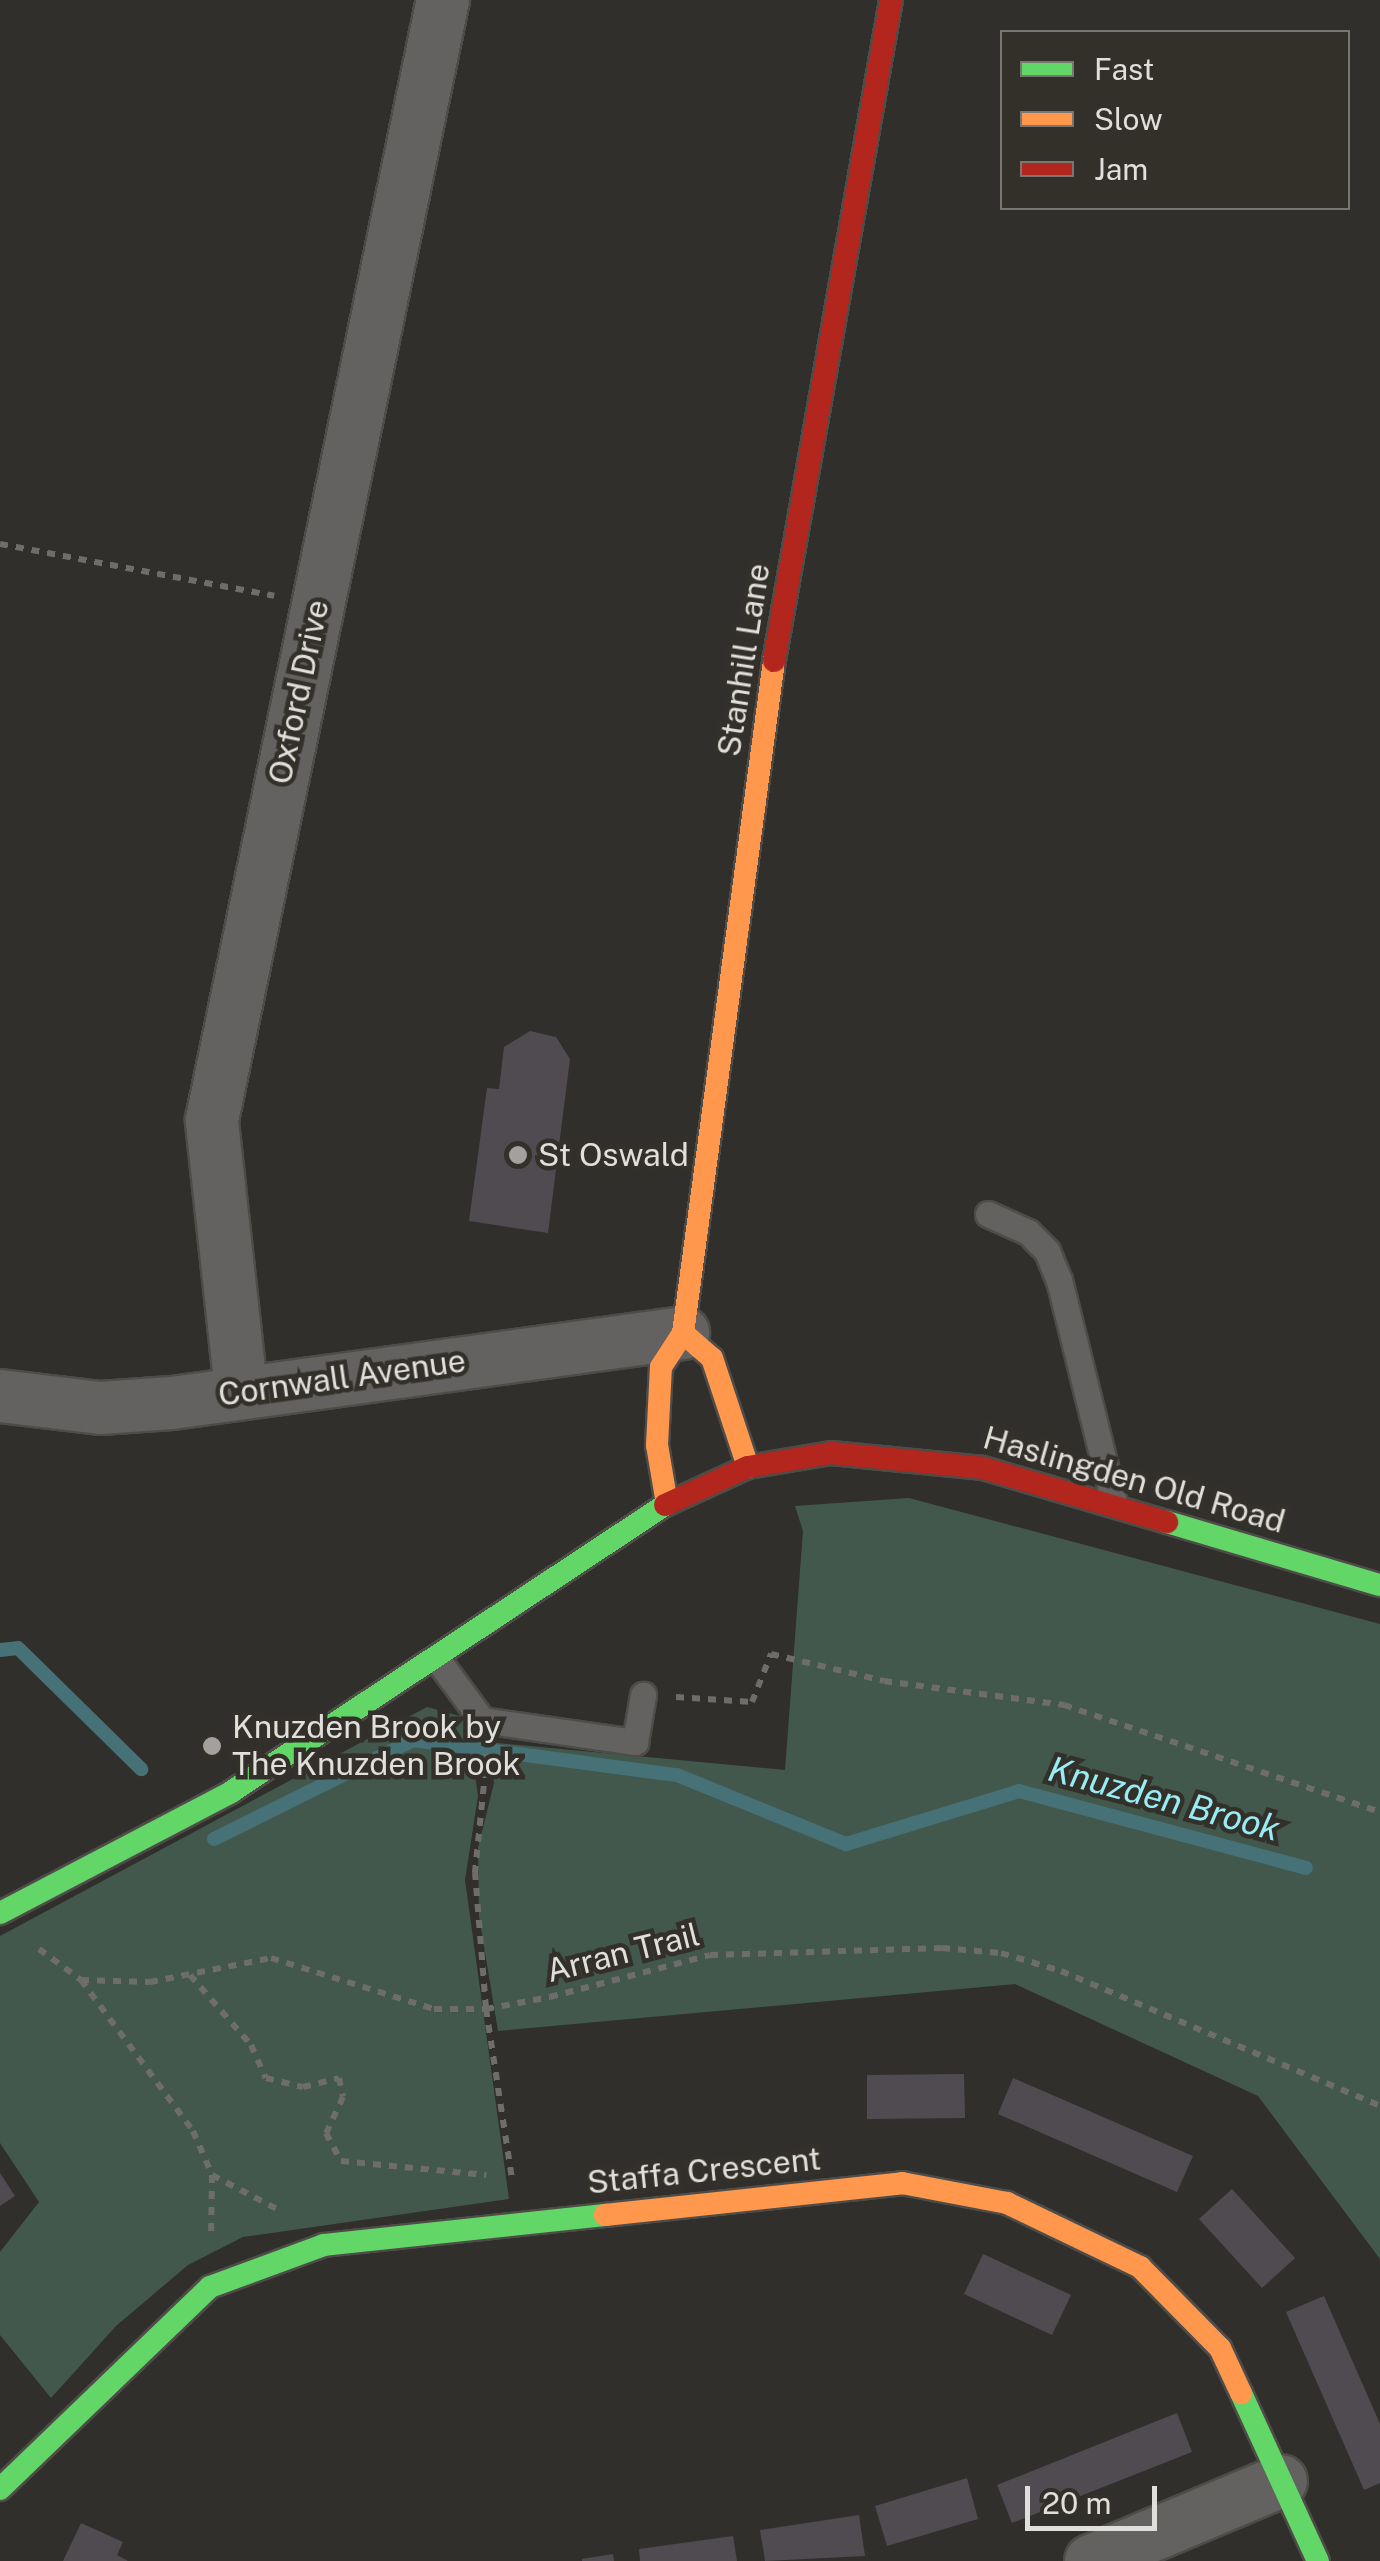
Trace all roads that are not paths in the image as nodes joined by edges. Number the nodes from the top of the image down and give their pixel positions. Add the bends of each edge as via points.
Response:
1 (443, 0) edge
2 (891, 0) edge
3 (988, 1214) dead end
4 (683, 1333) junction
5 (241, 1389) junction
6 (0, 1396) edge
7 (748, 1467) junction
8 (1114, 1502) junction
9 (666, 1504) junction
10 (1380, 1584) edge
11 (437, 1659) junction
12 (643, 1695) road end
13 (0, 1913) edge
14 (1280, 2481) junction
15 (0, 2489) edge
16 (1091, 2561) edge
17 (1318, 2561) edge

1 - 5 street, Oxford Drive via 212,1120
2 - 4 main road, Stanhill Lane via 773,665
3 - 8 lane via 1028,1232 1059,1280
4 - 5 street, Cornwall Avenue
4 - 7 main road via 712,1358
4 - 9 main road, Stanhill Lane via 661,1367 657,1401
5 - 6 street, Cornwall Avenue via 100,1408
7 - 8 main road, Haslingden Old Road via 812,1455 871,1454 983,1468
7 - 9 main road
8 - 10 main road, Haslingden Old Road
9 - 11 main road
11 - 12 lane via 482,1720 635,1742
11 - 13 main road via 231,1792
14 - 15 main road, Staffa Crescent via 1220,2348 1140,2267 1008,2203 902,2182 324,2245 210,2288
14 - 16 street
14 - 17 main road, Staffa Crescent

